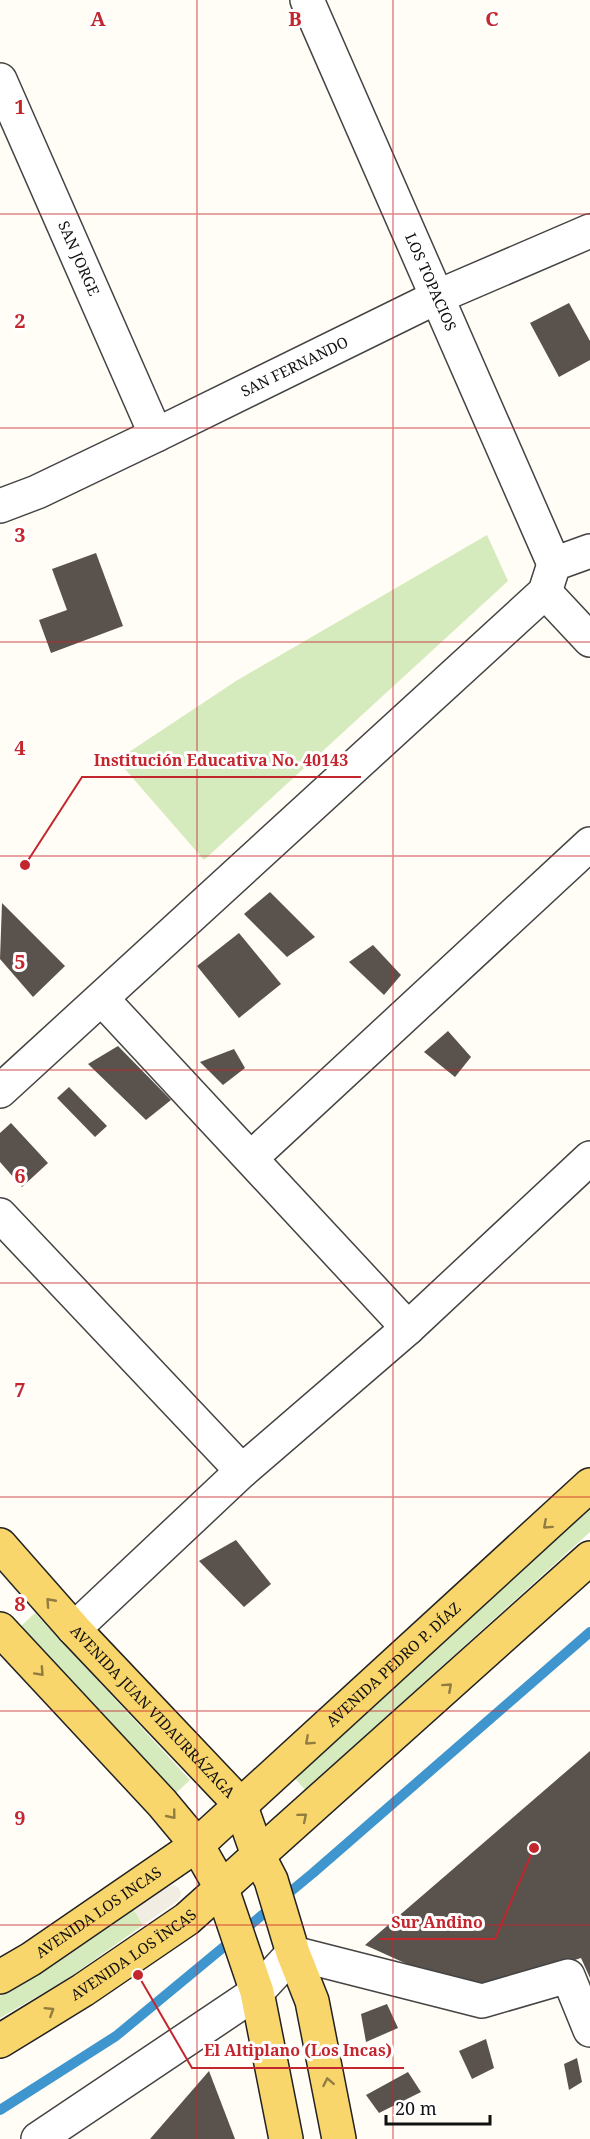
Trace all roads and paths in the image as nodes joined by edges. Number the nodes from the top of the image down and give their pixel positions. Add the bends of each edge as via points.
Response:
1 (316, 3) edge
2 (0, 80) edge
3 (590, 231) edge
4 (439, 296) junction
5 (156, 435) junction
6 (0, 506) edge
7 (590, 551) edge
8 (549, 578) junction
9 (590, 640) edge
10 (590, 844) edge
11 (103, 1000) junction
12 (0, 1091) edge
13 (251, 1158) junction
14 (590, 1158) edge
15 (0, 1215) edge
16 (408, 1328) junction
17 (242, 1472) junction
18 (590, 1485) edge
19 (0, 1545) edge
20 (590, 1558) edge
21 (0, 1629) edge
22 (74, 1629) junction
23 (240, 1804) junction
24 (196, 1845) junction
25 (264, 1868) junction
26 (226, 1899) junction
27 (290, 1944) junction
28 (0, 1977) edge
29 (257, 1992) junction
30 (590, 2030) edge
31 (0, 2041) edge
32 (39, 2139) edge
33 (286, 2139) edge
34 (339, 2139) edge

1 - 4 street, LOS TOPACIOS
2 - 5 street, SAN JORGE
3 - 4 street, SAN FERNANDO
4 - 5 street, SAN FERNANDO
4 - 8 street, LOS TOPACIOS
5 - 6 street, SAN FERNANDO
7 - 8 street
8 - 9 street, LOS TOPACIOS
8 - 11 street
10 - 13 street
11 - 12 street
11 - 13 street
13 - 16 street
14 - 16 street
15 - 17 street
16 - 17 street
17 - 22 street
18 -> 23 main road, AVENIDA PEDRO P. DÍAZ
22 -> 19 main road, AVENIDA JUAN VIDAURRÁZAGA
25 -> 20 main road
21 -> 24 main road via 162,1803
22 - 23 main road, AVENIDA JUAN VIDAURRÁZAGA
23 - 24 main road, AVENIDA PEDRO P. DÍAZ
23 - 25 main road, AVENIDA JUAN VIDAURRÁZAGA
24 - 26 main road
24 - 28 main road, AVENIDA LOS INCAS
25 - 26 main road, AVENIDA LOS ÏNCAS
25 - 27 main road, AVENIDA JUAN VIDAURRÁZAGA
26 - 29 main road
31 -> 26 main road, AVENIDA LOS ÏNCAS via 187,1919
27 - 29 street
27 - 30 street via 482,2001 568,1976
34 -> 27 main road, AVENIDA JUAN VIDAURRÁZAGA via 312,2001
29 - 32 street
29 - 33 main road

